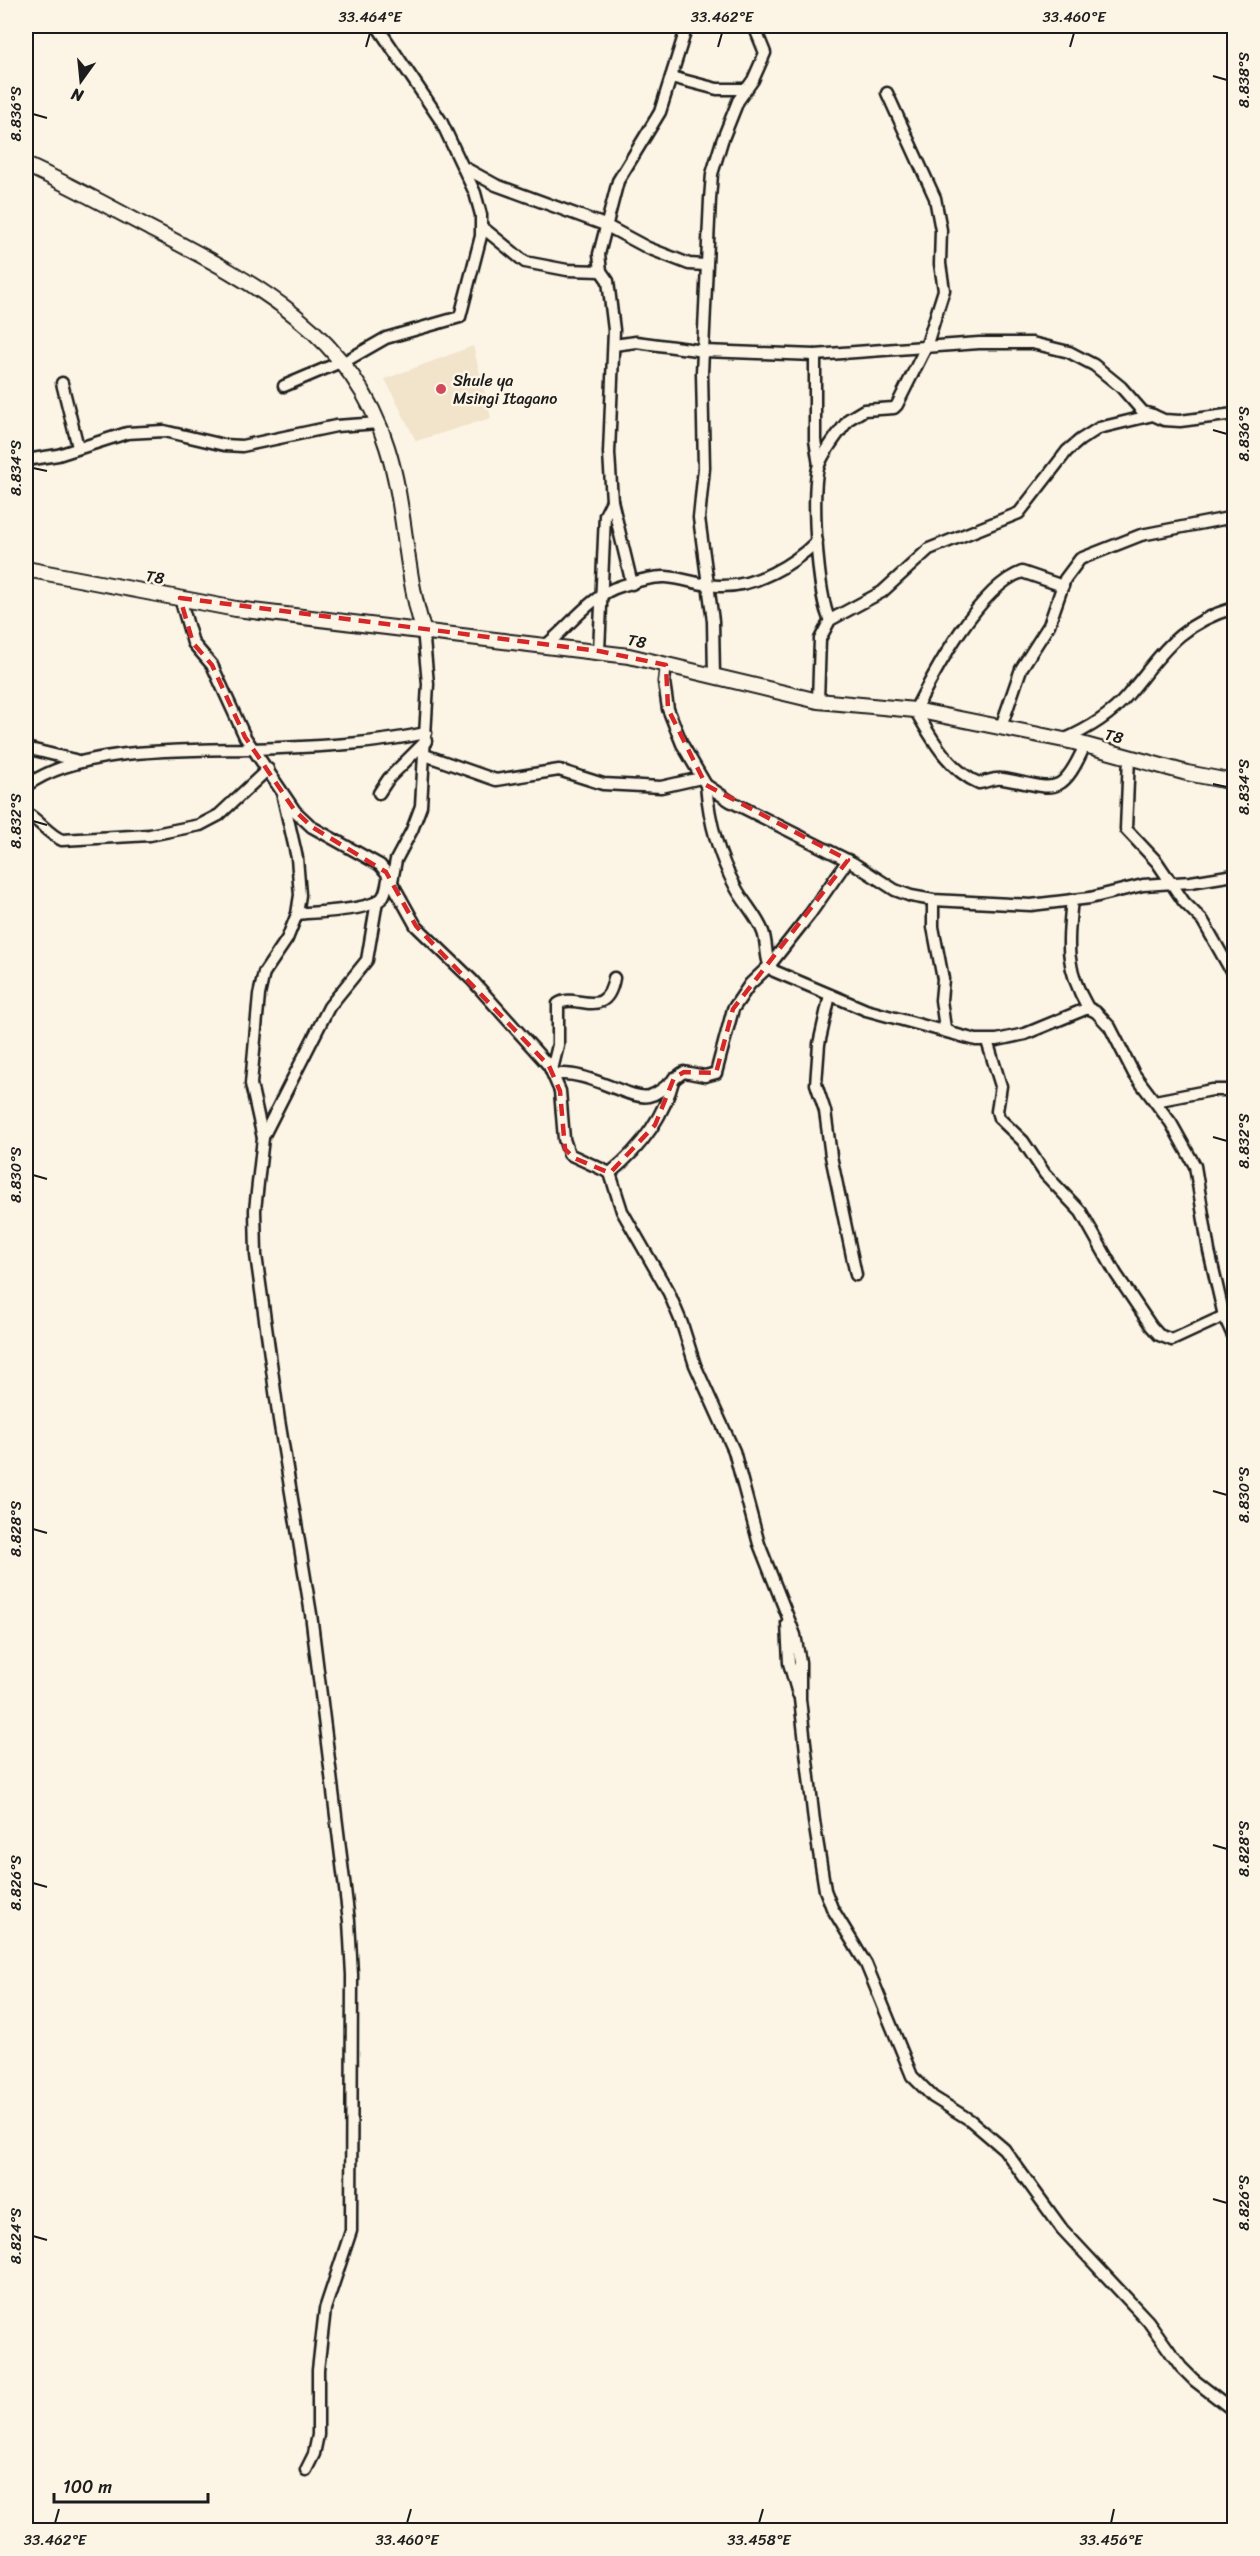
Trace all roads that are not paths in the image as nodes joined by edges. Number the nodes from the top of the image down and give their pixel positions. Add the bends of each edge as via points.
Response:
1 (377, 26) edge
2 (687, 26) edge
3 (754, 26) edge
4 (671, 77) junction
5 (746, 89) junction
6 (887, 93) dead end
7 (26, 165) edge
8 (462, 165) junction
9 (604, 225) junction
10 (482, 227) junction
11 (705, 265) junction
12 (601, 271) junction
13 (614, 345) junction
14 (927, 347) junction
15 (704, 351) junction
16 (815, 355) junction
17 (344, 362) junction
18 (62, 383) dead end
19 (284, 386) dead end
20 (1234, 414) edge
21 (1153, 415) junction
22 (379, 423) junction
23 (78, 447) junction
24 (26, 460) edge
25 (819, 465) junction
26 (612, 501) junction
27 (1234, 517) edge
28 (817, 541) junction
29 (26, 569) edge
30 (632, 584) junction
31 (708, 586) junction
32 (1064, 586) junction
33 (600, 597) junction
34 (180, 598) junction
35 (1234, 608) edge
36 (830, 620) junction
37 (423, 629) junction
38 (546, 645) junction
39 (599, 651) junction
40 (666, 665) junction
41 (714, 677) junction
42 (818, 701) junction
43 (915, 710) junction
44 (1001, 727) junction
45 (426, 737) junction
46 (1063, 740) junction
47 (1085, 745) junction
48 (26, 748) edge
49 (255, 749) junction
50 (425, 754) junction
51 (1129, 757) junction
52 (76, 761) junction
53 (268, 769) junction
54 (703, 782) junction
55 (1234, 782) edge
56 (26, 786) edge
57 (282, 790) junction
58 (379, 793) dead end
59 (26, 813) edge
60 (848, 860) junction
61 (1234, 874) edge
62 (390, 878) junction
63 (1173, 882) junction
64 (380, 898) junction
65 (933, 900) junction
66 (1072, 900) junction
67 (403, 904) junction
68 (297, 914) junction
69 (769, 966) junction
70 (1234, 976) edge
71 (614, 978) dead end
72 (830, 995) junction
73 (1088, 1008) junction
74 (953, 1033) junction
75 (987, 1041) junction
76 (553, 1072) junction
77 (674, 1078) junction
78 (1234, 1090) edge
79 (1155, 1101) junction
80 (263, 1138) junction
81 (610, 1173) junction
82 (856, 1275) dead end
83 (1224, 1316) junction
84 (1234, 1338) edge
85 (1234, 2411) edge
86 (306, 2470) dead end

1 - 8 street via 441,121
2 - 4 street
3 - 5 street via 765,53
4 - 5 street via 717,89
4 - 9 street via 660,112 618,181
5 - 11 street via 731,117 712,174
6 - 14 street via 939,212 944,290
7 - 17 street via 249,282 299,317
8 - 9 street via 488,181
8 - 10 street via 475,194
9 - 11 street via 648,248 689,264
9 - 12 street via 599,254
10 - 12 street via 525,262 567,270
10 - 17 street via 460,316 386,338
11 - 15 street
12 - 13 street via 608,284
13 - 15 street via 653,343
13 - 26 street via 609,453
14 - 16 street
14 - 21 street via 1008,342 1054,346 1094,365 1143,412
14 - 25 street via 897,405 855,413
15 - 16 street
15 - 31 street via 704,468 699,518
16 - 25 street via 815,440
17 - 19 street
17 - 22 street via 361,385
18 - 23 street
20 - 21 street via 1180,421
21 - 36 street via 1099,428 1080,440 1019,513 928,549 882,592
22 - 23 street via 318,429 242,446 149,431
22 - 37 street via 397,481 410,584
23 - 24 street
25 - 28 street via 815,491
26 - 30 street
26 - 33 street via 605,515
27 - 32 street via 1171,527 1116,543 1080,559
28 - 31 street via 800,557 771,573 723,586
28 - 36 street via 822,600
29 - 34 street, T8
30 - 31 street via 663,577
30 - 33 street
31 - 41 street
32 - 43 street via 1022,572 1006,580 948,650
32 - 44 street via 1049,625 1018,677
33 - 38 street
33 - 39 street
34 - 37 street, T8 via 236,609
34 - 49 street via 193,643 216,671 238,722
35 - 46 street via 1207,617 1185,632 1149,665 1113,709 1085,730
36 - 42 street via 820,639
37 - 38 street, T8
37 - 45 street via 427,663
38 - 39 street, T8
39 - 40 street, T8
40 - 41 street, T8
40 - 54 street via 668,709
41 - 42 street, T8
42 - 43 street, T8
43 - 44 street, T8
43 - 47 street via 932,740 957,768 979,783 1003,779 1039,788 1053,787 1071,774
44 - 46 street, T8
45 - 49 street
45 - 50 street
45 - 58 street
46 - 47 street, T8
47 - 51 street, T8
48 - 52 street
49 - 52 street
49 - 53 street
50 - 54 street via 496,780 559,770 615,785 661,787
50 - 62 street via 421,806
51 - 55 street, T8
51 - 63 street via 1126,830
52 - 56 street via 40,775
53 - 57 street
53 - 59 street via 209,822 170,832 62,840
54 - 60 street via 730,801
54 - 69 street via 719,850 736,889 763,931
57 - 62 street via 305,822 380,866
57 - 68 street via 299,876
60 - 65 street via 895,890
60 - 69 street
61 - 63 street
62 - 64 street
62 - 67 street
63 - 66 street
63 - 70 street via 1184,902 1209,929
64 - 67 street
64 - 68 street via 359,907
64 - 80 street via 367,960 329,1007
65 - 66 street via 1013,906
65 - 74 street via 933,927 943,979 943,1018 945,1028
66 - 73 street via 1067,931 1070,964
67 - 76 street via 416,926 472,980
68 - 80 street via 283,948 264,973 260,988 251,1084
69 - 72 street via 788,979
69 - 77 street via 750,984 730,1015 716,1073 705,1076 684,1072
71 - 76 street via 609,995 603,1000 585,1004 566,1000 558,1004 558,1045
72 - 74 street via 876,1014
72 - 82 street via 819,1044 816,1084 825,1111
73 - 75 street via 1026,1034
73 - 79 street via 1104,1018 1134,1074
74 - 75 street
75 - 83 street via 1001,1086 999,1118 1081,1212 1151,1326 1172,1340
76 - 77 street via 576,1075 645,1097
76 - 81 street via 562,1102 565,1149 574,1158
77 - 81 street via 662,1113 646,1138
78 - 79 street via 1212,1090
79 - 83 street via 1195,1166
80 - 86 street via 255,1225 258,1272 311,1614 349,1922 352,1975 351,2231 325,2309 318,2370 318,2435
81 - 85 street via 626,1220 669,1293 742,1474 759,1544 800,1662 800,1699 825,1890 869,1970 912,2076 933,2097 970,2120 1004,2149 1062,2229 1155,2330 1181,2367
83 - 84 street

